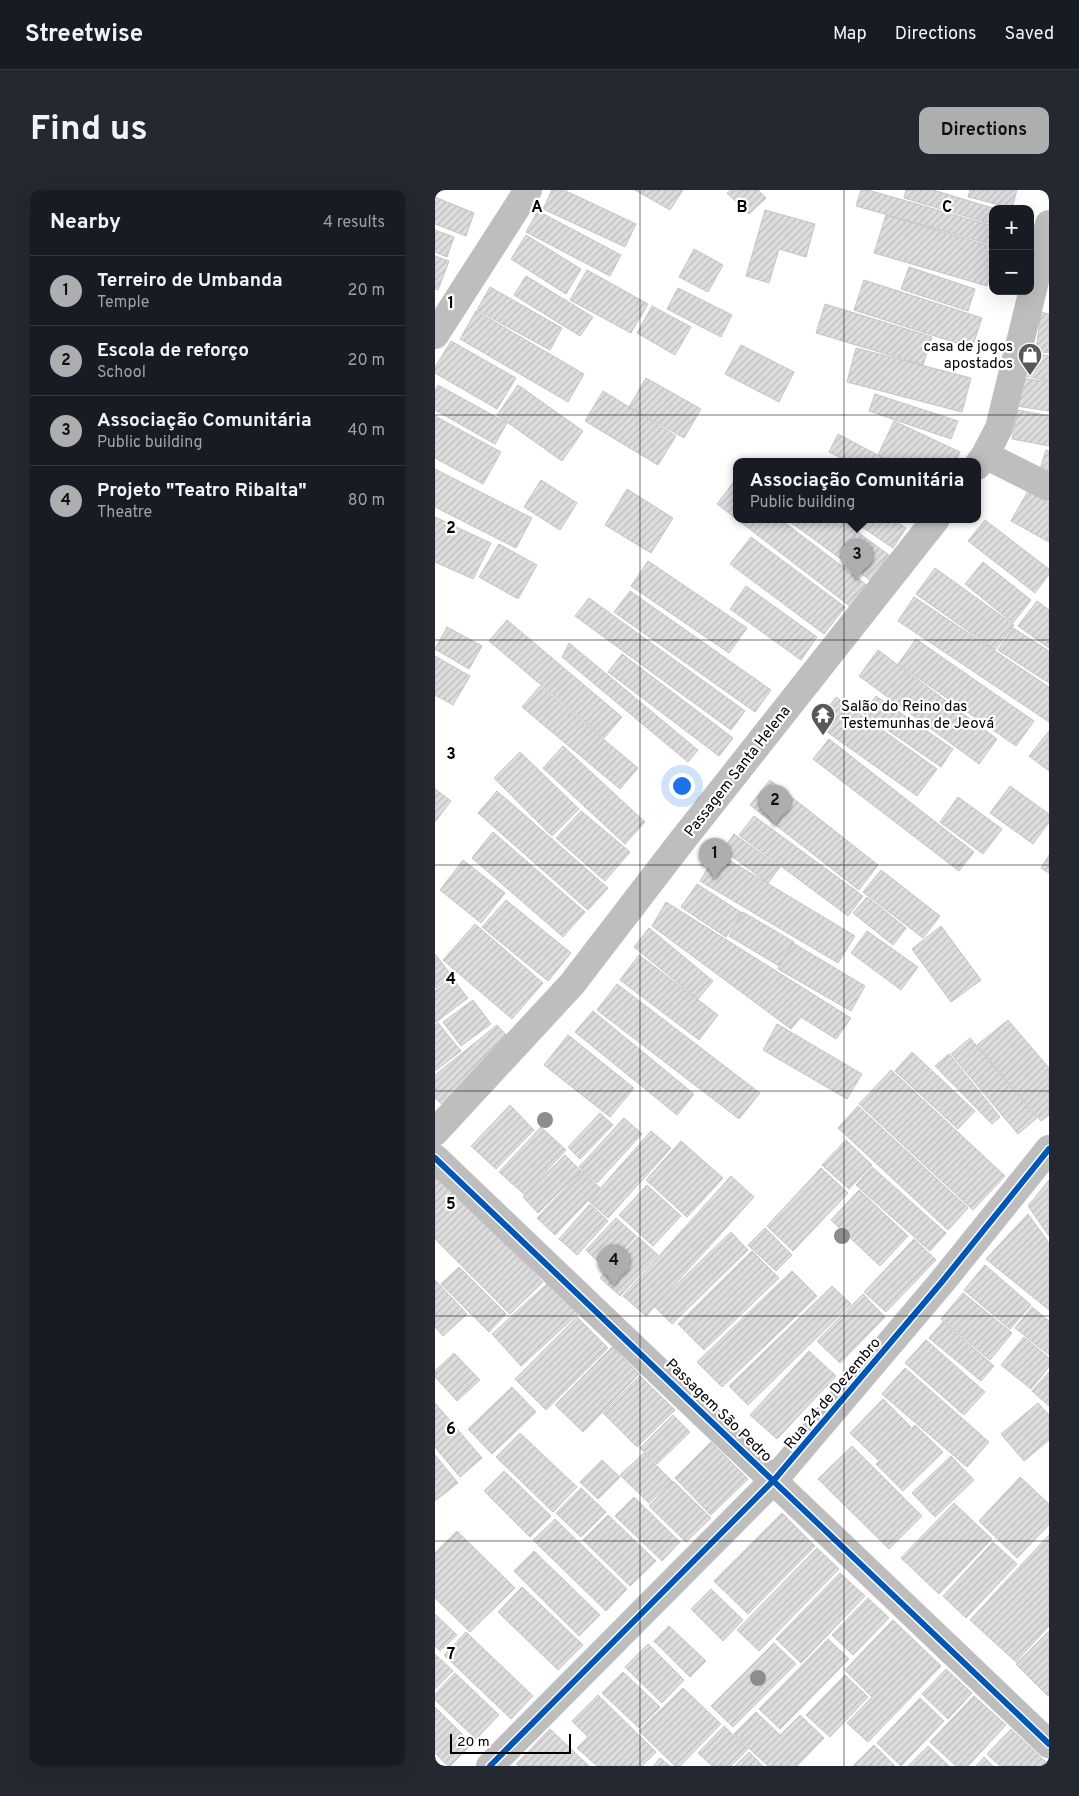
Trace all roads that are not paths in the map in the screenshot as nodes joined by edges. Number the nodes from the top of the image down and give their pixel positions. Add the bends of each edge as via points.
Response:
1 (528, 190) edge
2 (1049, 224) edge
3 (435, 335) edge
4 (981, 460) edge
5 (1049, 487) edge
6 (933, 523) edge
7 (435, 1132) edge
8 (1049, 1149) edge
9 (435, 1158) edge
10 (774, 1480) junction
11 (1049, 1744) edge
12 (490, 1766) edge

1 - 3 street
2 - 4 street via 999,428
4 - 5 street
6 - 7 street, Passagem Santa Helena via 573,984
8 - 10 street, Rua 24 de Dezembro via 941,1283
9 - 10 street, Passagem São Pedro
10 - 11 street, Passagem São Pedro
10 - 12 street, Rua 24 de Dezembro

